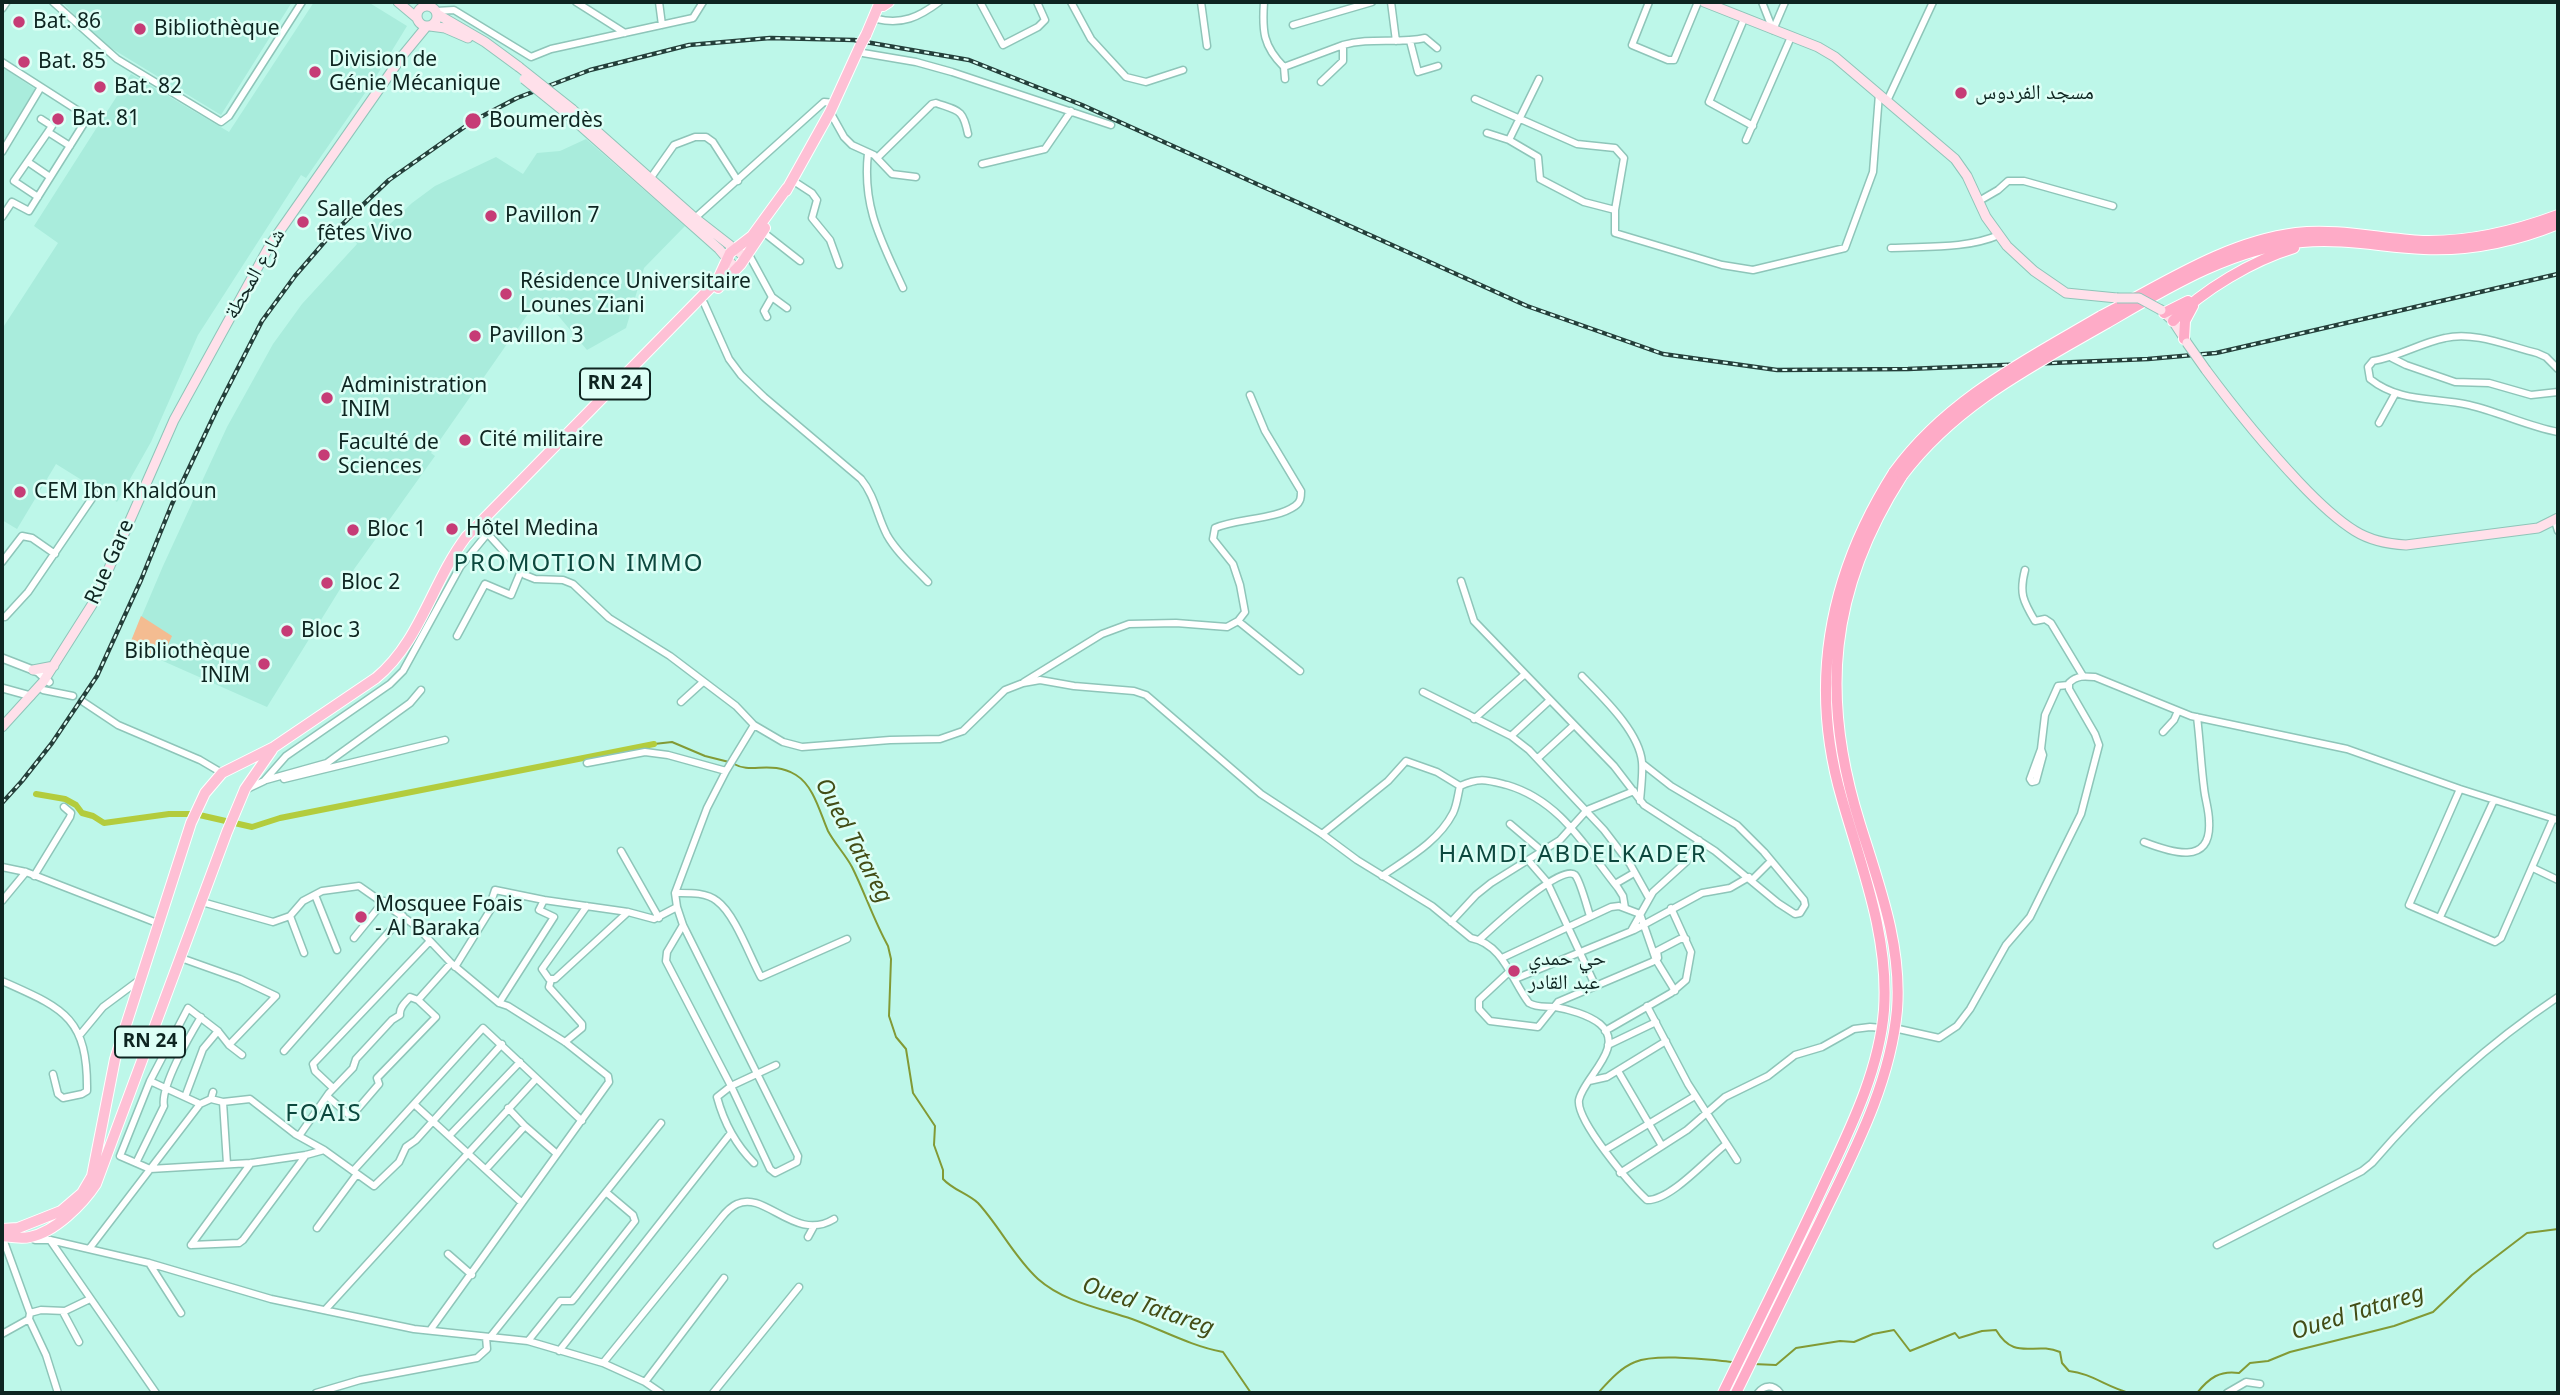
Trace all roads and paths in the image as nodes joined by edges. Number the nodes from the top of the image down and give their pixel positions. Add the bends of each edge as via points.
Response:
1 (6, 2) edge
2 (53, 2) edge
3 (302, 2) edge
4 (398, 2) edge
5 (416, 2) edge
6 (576, 2) edge
7 (659, 2) edge
8 (703, 2) edge
9 (939, 2) edge
10 (980, 2) edge
11 (1037, 2) edge
12 (1071, 2) edge
13 (1201, 2) edge
14 (1264, 2) edge
15 (1372, 2) edge
16 (1391, 2) edge
17 (1648, 2) edge
18 (1698, 2) edge
19 (1705, 2) edge
20 (1762, 2) edge
21 (1785, 2) edge
22 (1933, 2) edge
23 (885, 3) edge
24 (2, 8) edge
25 (435, 11) junction
26 (417, 19) junction
27 (1744, 19) junction
28 (662, 25) junction
29 (1293, 25) dead end
30 (428, 26) junction
31 (1773, 30) junction
32 (625, 33) junction
33 (866, 35) junction
34 (1791, 37) junction
35 (1396, 41) junction
36 (1410, 41) junction
37 (1343, 45) junction
38 (1207, 46) dead end
39 (1437, 48) dead end
40 (402, 55) junction
41 (2, 62) edge
42 (1438, 66) dead end
43 (1284, 67) junction
44 (517, 69) junction
45 (1183, 70) dead end
46 (1285, 79) dead end
47 (1539, 79) dead end
48 (1321, 82) dead end
49 (41, 88) junction
50 (1879, 94) junction
51 (1475, 99) dead end
52 (1887, 101) junction
53 (833, 107) junction
54 (569, 111) junction
55 (1071, 111) junction
56 (1520, 118) junction
57 (41, 119) dead end
58 (1111, 125) dead end
59 (1753, 125) junction
60 (48, 132) junction
61 (968, 134) dead end
62 (1487, 134) dead end
63 (1508, 140) junction
64 (1746, 140) dead end
65 (70, 146) junction
66 (2, 152) edge
67 (868, 153) junction
68 (877, 158) junction
69 (28, 162) junction
70 (982, 164) dead end
71 (50, 177) junction
72 (916, 177) dead end
73 (650, 179) junction
74 (738, 181) junction
75 (790, 184) junction
76 (37, 197) junction
77 (1979, 201) junction
78 (2113, 206) dead end
79 (1615, 210) junction
80 (2558, 215) edge
81 (2, 218) edge
82 (695, 218) junction
83 (2558, 224) edge
84 (763, 232) junction
85 (1999, 235) junction
86 (2332, 241) junction
87 (1891, 248) dead end
88 (735, 249) junction
89 (747, 255) junction
90 (727, 259) junction
91 (800, 261) dead end
92 (2224, 263) junction
93 (839, 265) dead end
94 (736, 269) junction
95 (903, 288) dead end
96 (772, 297) junction
97 (2197, 299) junction
98 (704, 303) junction
99 (787, 308) dead end
100 (2163, 311) junction
101 (767, 317) dead end
102 (2104, 320) junction
103 (2173, 321) junction
104 (2186, 341) junction
105 (2392, 358) junction
106 (2558, 369) edge
107 (2558, 392) edge
108 (1250, 394) dead end
109 (2395, 394) junction
110 (2379, 423) dead end
111 (2558, 432) edge
112 (1898, 474) junction
113 (95, 494) dead end
114 (135, 509) junction
115 (2556, 520) edge
116 (483, 528) junction
117 (2558, 531) edge
118 (55, 554) junction
119 (2, 562) edge
120 (2025, 570) dead end
121 (521, 571) junction
122 (1461, 581) dead end
123 (928, 582) dead end
124 (5, 617) dead end
125 (1238, 621) junction
126 (457, 636) dead end
127 (2, 658) edge
128 (54, 666) junction
129 (1300, 671) dead end
130 (33, 673) junction
131 (1525, 674) junction
132 (1582, 676) dead end
133 (2083, 676) junction
134 (703, 681) junction
135 (1023, 683) junction
136 (2068, 685) junction
137 (2, 688) edge
138 (39, 690) junction
139 (421, 690) dead end
140 (1423, 692) dead end
141 (73, 696) dead end
142 (1550, 700) junction
143 (82, 701) dead end
144 (681, 702) dead end
145 (2178, 710) junction
146 (2197, 717) junction
147 (1474, 719) junction
148 (754, 725) junction
149 (1574, 725) junction
150 (2, 727) edge
151 (2163, 732) dead end
152 (2, 735) edge
153 (1511, 736) junction
154 (445, 740) dead end
155 (274, 747) junction
156 (2041, 748) dead end
157 (1538, 758) junction
158 (587, 763) dead end
159 (1643, 764) junction
160 (726, 771) junction
161 (222, 773) junction
162 (275, 778) junction
163 (264, 781) junction
164 (1460, 786) junction
165 (245, 789) junction
166 (2460, 789) junction
167 (1634, 791) junction
168 (2494, 800) junction
169 (1640, 801) junction
170 (64, 807) dead end
171 (1587, 810) junction
172 (2556, 820) edge
173 (1510, 824) dead end
174 (1573, 828) junction
175 (1322, 834) junction
176 (1699, 841) junction
177 (2144, 842) dead end
178 (621, 851) dead end
179 (1543, 852) junction
180 (1528, 860) junction
181 (1771, 861) junction
182 (2, 867) edge
183 (2533, 868) junction
184 (26, 872) junction
185 (1634, 873) junction
186 (34, 876) junction
187 (1382, 876) junction
188 (1751, 878) junction
189 (2558, 880) edge
190 (1547, 882) junction
191 (1615, 884) junction
192 (675, 893) junction
193 (315, 895) junction
194 (1649, 898) junction
195 (544, 900) junction
196 (2, 901) edge
197 (384, 901) junction
198 (202, 902) junction
199 (587, 906) junction
200 (677, 907) junction
201 (1625, 908) junction
202 (1671, 908) junction
203 (628, 912) junction
204 (1640, 914) junction
205 (290, 916) junction
206 (403, 916) junction
207 (1590, 916) junction
208 (2440, 917) junction
209 (659, 918) junction
210 (1451, 922) junction
211 (157, 923) junction
212 (683, 925) junction
213 (1643, 925) junction
214 (1567, 926) junction
215 (1631, 931) junction
216 (354, 938) dead end
217 (847, 939) dead end
218 (1686, 939) junction
219 (1479, 940) junction
220 (430, 941) junction
221 (337, 950) dead end
222 (1580, 952) junction
223 (304, 953) dead end
224 (1656, 957) junction
225 (181, 958) junction
226 (1502, 958) junction
227 (453, 965) junction
228 (1510, 971) junction
229 (1515, 979) junction
230 (551, 980) junction
231 (2, 981) edge
232 (138, 981) junction
233 (1595, 985) junction
234 (1675, 991) junction
235 (2558, 997) edge
236 (418, 1000) junction
237 (499, 1003) junction
238 (1557, 1006) junction
239 (1647, 1006) junction
240 (201, 1017) junction
241 (1656, 1022) junction
242 (1882, 1028) junction
243 (1894, 1028) junction
244 (218, 1031) junction
245 (1605, 1031) junction
246 (79, 1036) junction
247 (1667, 1041) junction
248 (565, 1042) junction
249 (502, 1044) junction
250 (229, 1045) junction
251 (1608, 1045) junction
252 (284, 1051) dead end
253 (242, 1055) dead end
254 (520, 1062) junction
255 (776, 1065) dead end
256 (1618, 1071) junction
257 (53, 1074) dead end
258 (757, 1074) junction
259 (536, 1079) junction
260 (150, 1081) junction
261 (1589, 1081) junction
262 (731, 1086) junction
263 (166, 1087) junction
264 (333, 1088) junction
265 (1695, 1096) junction
266 (185, 1097) junction
267 (328, 1097) junction
268 (223, 1102) junction
269 (200, 1104) junction
270 (415, 1104) junction
271 (508, 1108) junction
272 (1706, 1114) junction
273 (433, 1120) junction
274 (582, 1121) junction
275 (661, 1124) dead end
276 (1649, 1124) junction
277 (525, 1126) junction
278 (730, 1134) junction
279 (299, 1136) junction
280 (449, 1136) junction
281 (1725, 1145) junction
282 (1662, 1146) junction
283 (324, 1150) junction
284 (1605, 1150) junction
285 (468, 1152) junction
286 (557, 1154) junction
287 (306, 1155) junction
288 (1737, 1160) dead end
289 (136, 1163) junction
290 (251, 1163) junction
291 (754, 1163) dead end
292 (227, 1164) junction
293 (487, 1168) junction
294 (150, 1169) junction
295 (355, 1172) junction
296 (1620, 1173) junction
297 (607, 1193) junction
298 (521, 1202) junction
299 (834, 1219) dead end
300 (38, 1221) junction
301 (27, 1225) junction
302 (814, 1226) junction
303 (317, 1228) dead end
304 (2, 1229) edge
305 (2, 1236) edge
306 (47, 1236) junction
307 (30, 1237) junction
308 (808, 1237) dead end
309 (2217, 1245) dead end
310 (89, 1249) junction
311 (448, 1254) dead end
312 (149, 1263) junction
313 (472, 1275) junction
314 (724, 1278) dead end
315 (799, 1287) dead end
316 (90, 1298) junction
317 (325, 1310) junction
318 (63, 1312) junction
319 (181, 1313) dead end
320 (29, 1316) junction
321 (431, 1329) junction
322 (2, 1334) edge
323 (489, 1336) junction
324 (528, 1341) junction
325 (79, 1342) dead end
326 (559, 1351) junction
327 (603, 1363) junction
328 (645, 1382) junction
329 (2260, 1384) dead end
330 (58, 1393) edge
331 (156, 1393) edge
332 (316, 1393) edge
333 (661, 1393) edge
334 (713, 1393) edge
335 (1723, 1393) edge
336 (1736, 1393) edge
337 (1758, 1393) edge
338 (1780, 1393) edge
339 (2227, 1393) edge

1 - 24 street
2 - 3 street via 111,54 221,122
4 - 26 main road
5 - 25 main road
6 - 32 street
7 - 28 street
8 - 28 street via 693,18
9 - 33 street via 908,20
10 - 11 street via 1003,45 1045,20
12 - 45 street via 1091,39 1126,77 1146,82
13 - 38 street
14 - 43 street via 1262,29 1271,54
15 - 29 street
16 - 35 street
17 - 18 street via 1632,45 1668,60 1674,60
19 - 27 main road
20 - 31 street
21 - 31 street
22 - 52 street
23 - 33 main road, RN 24
25 - 26 main road via 421,8
25 - 30 main road via 436,22
25 - 32 street via 454,10 531,57
25 - 44 main road via 485,42
26 - 30 main road
26 - 40 main road
27 - 31 main road
27 - 59 street via 1709,102
28 - 32 street
30 - 40 main road
30 - 44 main road via 446,28 469,39
31 - 34 main road
33 - 53 main road, RN 24
33 - 55 street via 916,62
34 - 50 main road via 1835,57
34 - 59 street
35 - 36 street
35 - 37 street
36 - 39 street via 1425,38
36 - 42 street via 1418,72
37 - 43 street
37 - 48 street via 1343,61
40 - 114 main road, شارع المحطة via 270,245 174,421
41 - 49 street
43 - 46 street
44 - 54 main road, bridge
47 - 56 street
49 - 65 street via 88,117
49 - 66 street
50 - 52 main road
50 - 79 street via 1873,173 1845,248 1753,270 1722,265 1615,233
51 - 56 street
52 - 77 main road via 1955,159
53 - 67 street via 844,137
53 - 74 street via 824,102
53 - 75 main road, RN 24
54 - 73 main road
54 - 90 main road
55 - 58 street
55 - 70 street via 1045,149
56 - 63 street
56 - 79 street via 1577,144 1615,148 1624,158
57 - 60 street via 52,126
59 - 64 street
60 - 65 street
60 - 69 street
61 - 68 street via 961,111 932,104
62 - 63 street
63 - 79 street via 1538,157 1540,179 1584,202
65 - 71 street
67 - 68 street
67 - 95 street via 870,212
68 - 72 street via 892,174
69 - 71 street
69 - 76 street via 15,181
71 - 76 street
73 - 74 street via 674,145 706,137
73 - 82 main road
74 - 82 street
75 - 84 main road, RN 24
75 - 88 main road, RN 24 via 752,236
75 - 93 street via 817,200 812,218 830,240
76 - 81 street via 29,211 12,202
77 - 78 street via 2008,181 2024,181
77 - 85 main road
80 - 102 highway via 2502,233 2458,240 2315,232 2280,236 2193,267
82 - 88 main road
83 - 86 highway via 2513,239 2459,248
84 - 89 main road, RN 24
84 - 91 street
85 - 87 street via 1965,244
85 - 100 main road, bridge via 2034,271 2066,293 2139,298
86 - 92 highway via 2282,245
86 - 97 highway via 2272,256
88 - 89 main road
88 - 90 main road, RN 24
89 - 94 main road, RN 24
89 - 96 street
90 - 94 main road
90 - 116 main road, RN 24 via 720,277
92 - 100 highway via 2230,272 2227,278 2181,306
92 - 102 highway
94 - 98 main road, RN 24
96 - 99 street
96 - 101 street via 764,311
97 - 103 highway
97 - 104 highway via 2185,321
98 - 116 main road, RN 24
98 - 123 street via 741,375 861,479 898,552
100 - 103 main road
102 - 112 highway, bridge via 1962,400 1926,433
103 - 104 main road
104 - 115 main road, bridge via 2248,426 2326,510 2356,532 2385,544 2406,545 2538,528
105 - 106 street via 2466,335 2536,353
105 - 107 street via 2455,382 2489,383 2531,395
105 - 109 street via 2372,361 2368,367 2370,379
108 - 125 street via 1301,497 1296,506 1283,511 1215,528 1213,539 1233,564 1240,585 1245,612
109 - 110 street
109 - 111 street via 2468,405
112 - 242 highway via 1864,523 1845,570 1825,673 1835,771 1879,929 1885,971
112 - 243 highway via 1859,562 1843,614 1836,667 1839,741 1848,786 1891,925 1897,976
113 - 118 street
114 - 128 main road, Rue Gare via 95,600
114 - 138 main road, Rue Gare via 102,593
115 - 117 street
116 - 121 street
116 - 155 main road, RN 24 via 440,579 391,665
116 - 163 street via 403,671 286,756
118 - 119 street via 22,536
118 - 124 street
120 - 133 street via 2021,593 2028,608 2036,621 2051,623
121 - 126 street via 511,595 485,584
121 - 134 street via 535,579 573,584 609,618
122 - 131 street via 1474,621
125 - 129 street
125 - 135 street via 1227,626 1129,624 1102,634
127 - 130 street
128 - 130 main road
128 - 138 main road, Rue Gare
130 - 138 main road
131 - 142 street
131 - 147 street
132 - 159 street via 1627,728
133 - 136 street
133 - 145 street
134 - 144 street
134 - 148 street
135 - 148 street via 1005,690 963,731 940,739 802,747
135 - 175 street via 1040,680 1146,695 1261,794
136 - 156 street via 2059,685 2050,703
136 - 243 street via 2099,748 2081,814 2041,897 1995,961 1957,1027 1939,1038
137 - 138 street
138 - 141 street
138 - 150 main road, Rue Gare
138 - 152 main road, Rue Gare
139 - 162 street via 410,704 327,763
140 - 147 street
142 - 149 street
142 - 153 street
143 - 161 street via 118,725
145 - 146 street
145 - 151 street
146 - 166 street via 2347,749
146 - 177 street via 2210,823 2204,842 2197,850 2174,853
147 - 153 street
148 - 160 street
149 - 157 street
149 - 167 street
153 - 157 street
154 - 162 street via 293,778
155 - 161 main road, RN 24
155 - 165 main road, RN 24
157 - 171 street
158 - 160 street via 645,752
159 - 169 street
159 - 181 street via 1679,792 1733,821
160 - 192 street
161 - 211 main road, RN 24 via 199,803
162 - 163 street
163 - 165 street
164 - 174 street via 1475,779 1521,789 1545,802
164 - 175 street via 1406,761
164 - 187 street via 1454,812 1438,833 1423,849
165 - 198 main road, RN 24
166 - 168 street
166 - 208 street via 2409,902 2412,908
167 - 169 street
167 - 171 street
168 - 172 street
168 - 208 street
169 - 176 street
170 - 186 street via 70,817
171 - 174 street
171 - 185 street
172 - 183 street
173 - 179 street
174 - 179 street
174 - 191 street
175 - 187 street
176 - 188 street
176 - 194 street via 1686,862
178 - 209 street
179 - 180 street
180 - 190 street
180 - 210 street via 1475,895
181 - 188 street
181 - 188 street via 1804,900 1800,913 1778,903
182 - 184 street
183 - 189 street
183 - 208 street via 2499,941
184 - 186 street
184 - 196 street
185 - 191 street
185 - 194 street
186 - 211 street
187 - 210 street
188 - 202 street
190 - 207 street via 1568,872 1574,874
190 - 214 street
190 - 219 street
191 - 201 street
192 - 200 street
192 - 217 street via 701,894 717,901 761,977
193 - 197 street via 331,888 359,886
193 - 205 street
193 - 221 street
194 - 204 street
195 - 199 street
195 - 227 street via 495,890 494,904
195 - 237 street via 538,910 554,917
197 - 206 street
197 - 216 street
198 - 205 street via 273,922
198 - 225 main road, RN 24
199 - 203 street
199 - 230 street via 542,969
200 - 209 street
200 - 212 street
201 - 204 street
201 - 207 street via 1611,907
202 - 213 street
202 - 218 street
203 - 209 street
203 - 230 street
204 - 213 street
204 - 215 street
205 - 223 street
206 - 220 street
206 - 252 street
207 - 214 street
210 - 219 street
211 - 232 main road, RN 24
212 - 258 street
212 - 262 street via 666,961
213 - 215 street
213 - 224 street
214 - 222 street
214 - 226 street
215 - 222 street
218 - 224 street via 1657,951
218 - 234 street via 1691,952 1689,974
219 - 226 street
220 - 227 street
220 - 264 street via 314,1061 315,1071
222 - 229 street
222 - 233 street
224 - 233 street
224 - 234 street
225 - 250 street via 276,996
225 - 306 main road, RN 24 via 102,1174 76,1209
226 - 228 street
227 - 236 street
227 - 237 street
228 - 229 street
228 - 238 street via 1478,1003 1487,1018 1538,1027
229 - 238 street via 1529,1003
230 - 248 street via 549,988 582,1024
231 - 246 street via 51,1004 69,1019
232 - 246 street via 103,1007
232 - 300 main road, RN 24 via 109,1082 92,1176 75,1201
233 - 238 street
234 - 239 street
235 - 309 street via 2456,1076 2362,1171
236 - 264 street via 410,997 400,1015
236 - 267 street via 436,1017 377,1078 379,1084 355,1112 349,1115
237 - 248 street
238 - 245 street via 1599,1023
239 - 241 street
239 - 245 street
240 - 244 street
240 - 260 street via 188,1008
240 - 263 street
241 - 247 street
241 - 251 street
242 - 272 street via 1854,1029 1815,1051 1795,1055 1768,1076 1725,1097
242 - 335 highway via 1856,1115
243 - 336 highway via 1868,1120
244 - 250 street
244 - 266 street via 196,1062
245 - 251 street
246 - 257 street via 86,1093 61,1097
247 - 256 street
247 - 265 street
248 - 274 street via 608,1076 609,1082
249 - 254 street
249 - 270 street via 483,1028
249 - 273 street
250 - 253 street
251 - 261 street
254 - 259 street
254 - 280 street
255 - 258 street
256 - 261 street
256 - 276 street
258 - 262 street
258 - 262 street via 797,1162 775,1172 769,1169
259 - 271 street
259 - 274 street
260 - 263 street
260 - 289 street via 120,1156
261 - 284 street via 1579,1099 1580,1108
262 - 278 street via 716,1097
263 - 266 street
263 - 289 street via 164,1106
264 - 267 street
265 - 272 street
265 - 276 street
266 - 269 street
267 - 279 street
268 - 269 street via 212,1096
268 - 279 street via 250,1099
268 - 292 street
269 - 294 street
270 - 273 street
270 - 295 street
271 - 277 street
271 - 285 street
272 - 281 street
272 - 282 street
273 - 280 street
273 - 295 street via 376,1185
274 - 286 street
275 - 297 street
276 - 282 street
276 - 284 street
277 - 286 street
277 - 293 street
278 - 291 street
278 - 326 street
279 - 283 street
280 - 285 street
281 - 288 street
281 - 296 street via 1678,1186 1653,1200 1647,1200
282 - 296 street
283 - 287 street
283 - 295 street
284 - 296 street
285 - 293 street
285 - 317 street
286 - 298 street
287 - 290 street
287 - 290 street via 243,1240 191,1245
289 - 294 street
290 - 292 street
292 - 294 street
293 - 298 street
294 - 310 street
295 - 303 street
297 - 323 street
297 - 324 street via 635,1221 572,1301 560,1301
298 - 313 street
299 - 302 street
300 - 301 main road, RN 24
300 - 306 main road
301 - 304 main road, RN 24
301 - 307 main road
302 - 308 street
302 - 327 street via 754,1202 735,1204
305 - 307 main road, RN 24
305 - 320 street
306 - 307 main road, RN 24
306 - 310 street
306 - 316 street
310 - 312 street
311 - 313 street
312 - 317 street
312 - 319 street
313 - 321 street
314 - 328 street
315 - 334 street
316 - 318 street
316 - 331 street
317 - 321 street
318 - 320 street via 41,1310
318 - 325 street
320 - 322 street
320 - 330 street
321 - 323 street
323 - 324 street
323 - 332 street via 486,1349 477,1358
324 - 326 street
326 - 327 street
327 - 328 street
328 - 333 street
329 - 339 street via 2245,1382
337 - 338 street via 1768,1386

